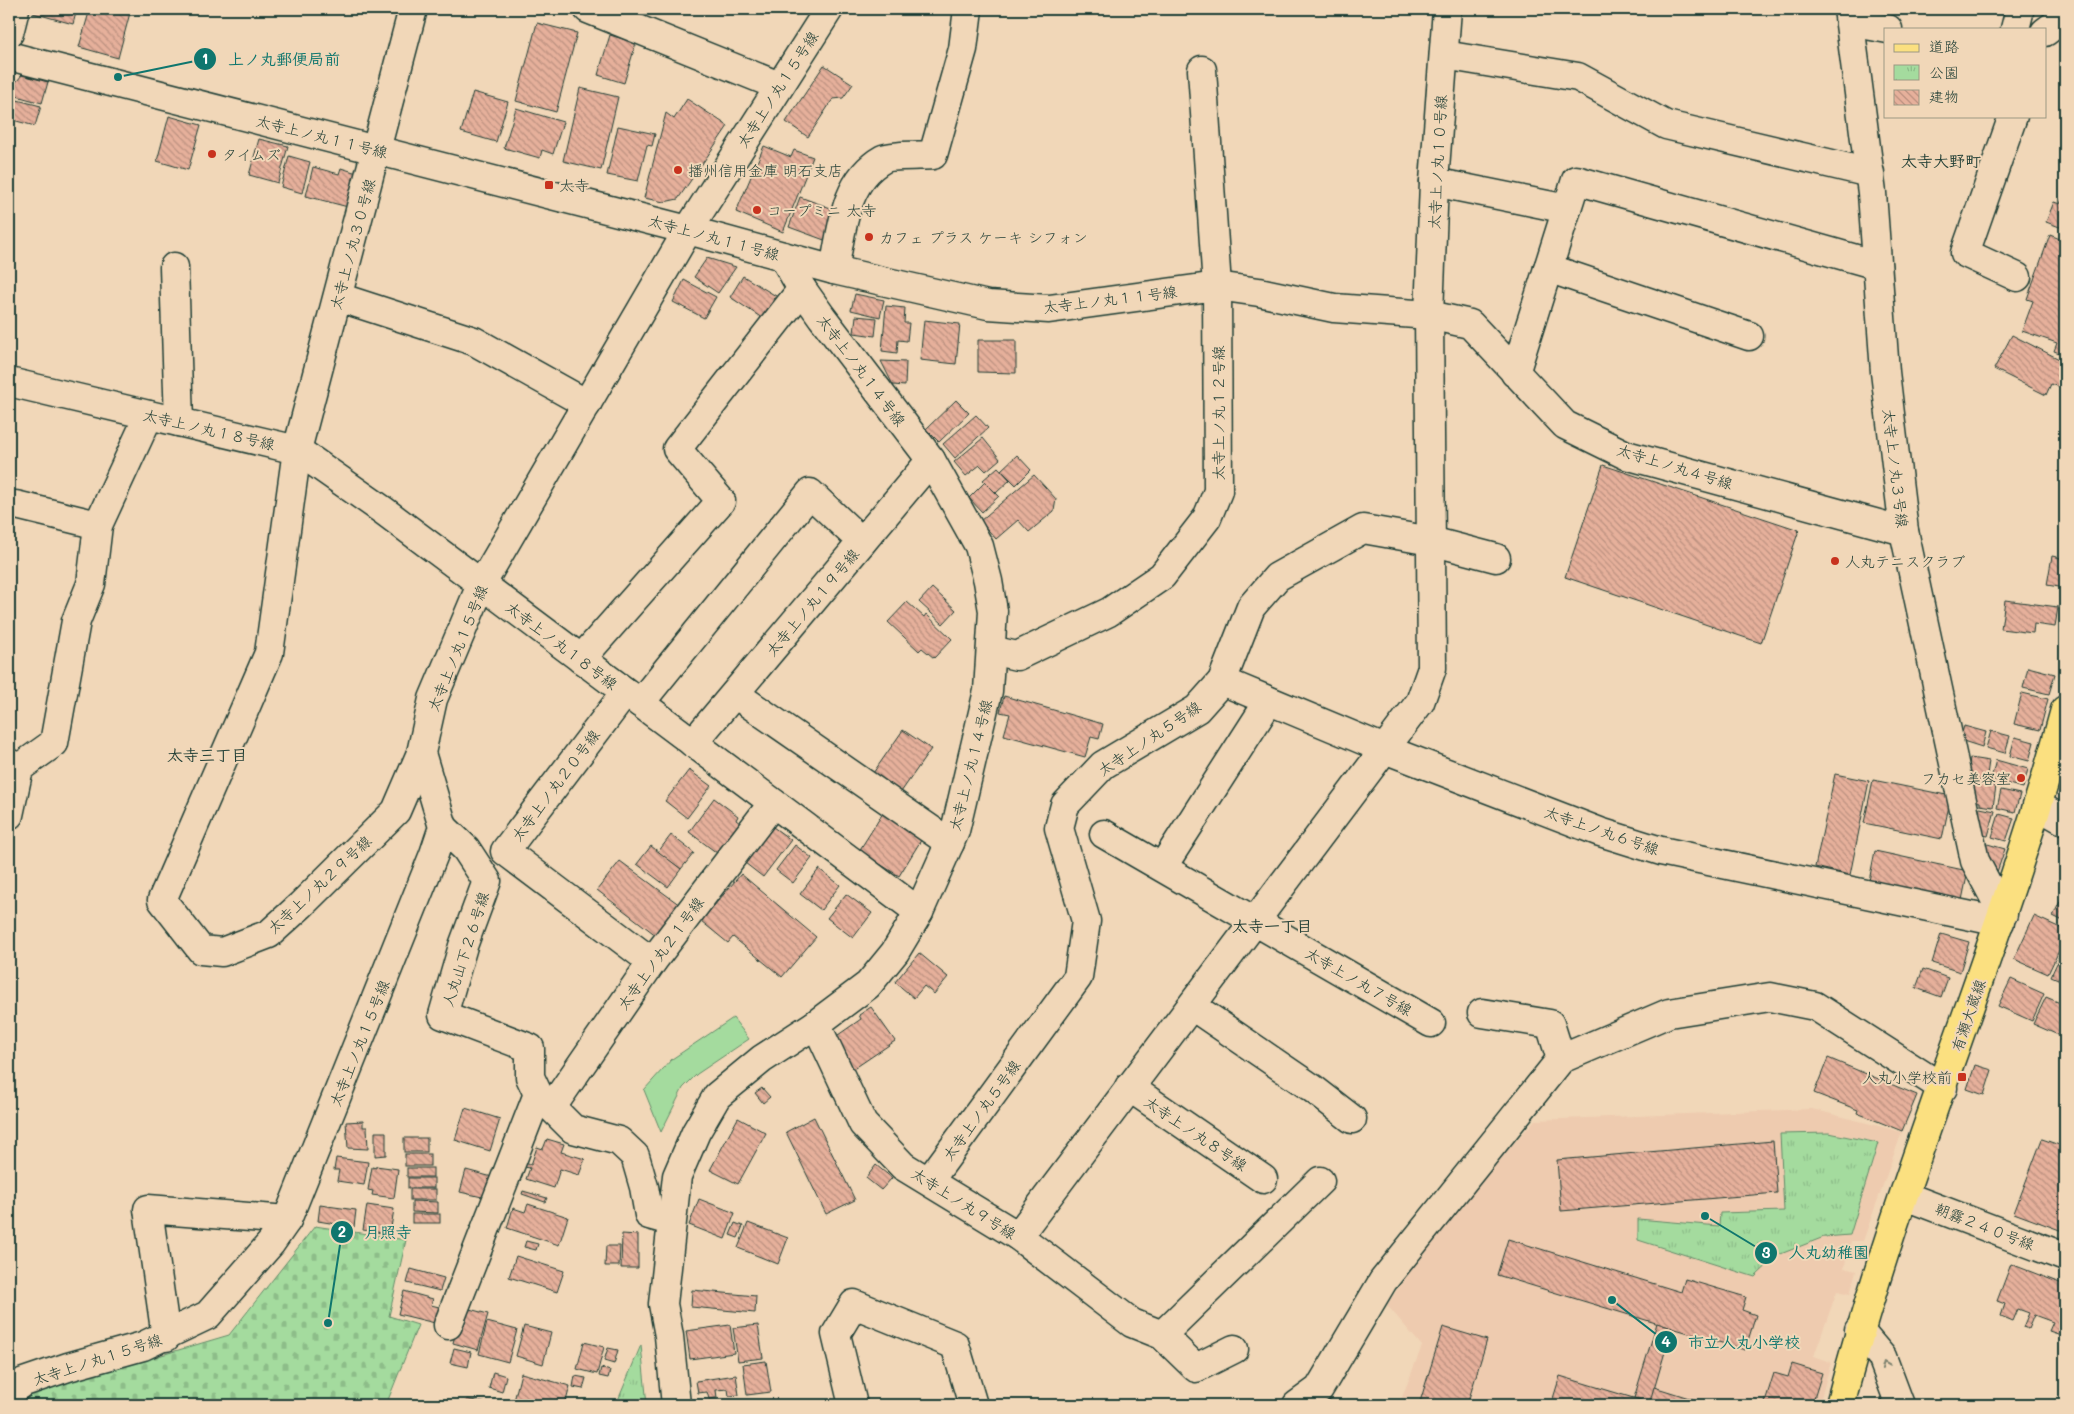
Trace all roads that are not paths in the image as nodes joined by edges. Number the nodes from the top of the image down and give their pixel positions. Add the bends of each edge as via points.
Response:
1 (15, 9) edge
2 (413, 9) edge
3 (588, 9) edge
4 (829, 9) edge
5 (968, 9) edge
6 (1447, 9) edge
7 (2020, 9) edge
8 (1849, 15) edge
9 (2065, 17) edge
10 (1885, 28) edge
11 (2015, 28) edge
12 (2046, 31) edge
13 (9, 33) edge
14 (1444, 55) junction
15 (9, 56) edge
16 (1202, 70) dead end
17 (778, 86) junction
18 (2011, 118) edge
19 (377, 150) junction
20 (1870, 173) junction
21 (1434, 182) junction
22 (1567, 209) junction
23 (688, 230) junction
24 (783, 256) junction
25 (1877, 265) junction
26 (174, 267) dead end
27 (1548, 268) junction
28 (834, 270) junction
29 (2017, 277) dead end
30 (1217, 286) junction
31 (802, 289) junction
32 (338, 297) junction
33 (1429, 315) junction
34 (1749, 336) dead end
35 (1515, 373) junction
36 (9, 382) edge
37 (587, 404) junction
38 (149, 415) junction
39 (179, 422) junction
40 (297, 450) junction
41 (931, 460) junction
42 (16, 505) dead end
43 (98, 525) junction
44 (1904, 531) junction
45 (1431, 541) junction
46 (862, 542) junction
47 (1496, 558) dead end
48 (482, 585) junction
49 (990, 650) junction
50 (581, 659) junction
51 (1222, 681) junction
52 (735, 694) junction
53 (632, 698) junction
54 (1269, 701) junction
55 (2065, 710) edge
56 (694, 744) junction
57 (1387, 750) junction
58 (421, 753) junction
59 (14, 765) edge
60 (773, 803) junction
61 (2038, 806) junction
62 (9, 815) edge
63 (2065, 821) edge
64 (442, 827) junction
65 (1104, 834) dead end
66 (950, 843) junction
67 (1163, 866) junction
68 (919, 912) junction
69 (2002, 918) junction
70 (1257, 922) junction
71 (652, 962) junction
72 (1192, 1006) junction
73 (1482, 1013) dead end
74 (1431, 1023) dead end
75 (816, 1024) junction
76 (1561, 1059) junction
77 (1129, 1087) junction
78 (1942, 1088) junction
79 (545, 1101) junction
80 (1352, 1119) dead end
81 (1263, 1179) dead end
82 (929, 1181) junction
83 (1320, 1181) dead end
84 (1905, 1196) junction
85 (287, 1220) junction
86 (671, 1221) junction
87 (1018, 1236) junction
88 (2065, 1257) edge
89 (448, 1325) dead end
90 (1859, 1330) junction
91 (1162, 1335) junction
92 (166, 1337) junction
93 (1234, 1349) dead end
94 (9, 1393) edge
95 (676, 1405) edge
96 (853, 1405) edge
97 (973, 1405) edge
98 (1297, 1405) edge
99 (1840, 1405) edge
100 (1900, 1405) edge

1 - 13 street
2 - 19 street, 太寺上ノ丸３０号線
3 - 17 street
4 - 17 street, 太寺上ノ丸１５号線
5 - 28 street via 963,48 933,155 884,158 860,179 849,198
6 - 14 street, 太寺上ノ丸１０号線
7 - 11 street
8 - 10 street
8 - 20 street, 太寺上ノ丸３号線
9 - 12 street
14 - 20 street via 1578,77 1666,125
14 - 21 street, 太寺上ノ丸１０号線
15 - 19 street, 太寺上ノ丸１１号線
16 - 30 street, 太寺上ノ丸１２号線
17 - 23 street, 太寺上ノ丸１５号線
18 - 29 street via 1965,253
19 - 23 street, 太寺上ノ丸１１号線
19 - 32 street, 太寺上ノ丸３０号線
20 - 25 street, 太寺上ノ丸３号線
21 - 22 street
21 - 33 street, 太寺上ノ丸１０号線
22 - 25 street via 1576,180
22 - 27 street
23 - 24 street, 太寺上ノ丸１１号線
23 - 37 street, 太寺上ノ丸１５号線
24 - 28 street, 太寺上ノ丸１１号線
24 - 31 street, 太寺上ノ丸１４号線
25 - 44 street, 太寺上ノ丸３号線 via 1885,372
26 - 39 street
27 - 34 street
27 - 35 street
28 - 30 street, 太寺上ノ丸１１号線 via 988,306 1049,309
30 - 33 street, 太寺上ノ丸１１号線 via 1334,308
30 - 49 street, 太寺上ノ丸１２号線 via 1218,491 1207,518 1162,576 1108,612 1017,656
31 - 41 street, 太寺上ノ丸１４号線
31 - 50 street via 677,449 721,502
32 - 37 street via 474,341
32 - 40 street, 太寺上ノ丸３０号線
33 - 35 street, 太寺上ノ丸４号線 via 1470,324
33 - 45 street, 太寺上ノ丸１０号線
35 - 44 street, 太寺上ノ丸４号線 via 1565,424 1626,455
36 - 38 street, 太寺上ノ丸１８号線
37 - 48 street, 太寺上ノ丸１５号線
38 - 39 street, 太寺上ノ丸１８号線
38 - 43 street
39 - 40 street, 太寺上ノ丸１８号線
40 - 48 street, 太寺上ノ丸１８号線
40 - 58 street, 太寺上ノ丸２９号線 via 269,654 162,900 200,950 222,952 268,934 396,811
41 - 46 street, 太寺上ノ丸１９号線
41 - 49 street, 太寺上ノ丸１４号線 via 979,546 993,611
42 - 43 street
43 - 59 street via 91,584 76,621 54,743
44 - 69 street, 太寺上ノ丸３号線 via 1976,861
45 - 47 street, 太寺上ノ丸５号線
45 - 51 street, 太寺上ノ丸５号線 via 1363,529 1276,576 1251,607
45 - 57 street, 太寺上ノ丸１０号線 via 1432,668 1420,702
46 - 52 street, 太寺上ノ丸１９号線
46 - 53 street via 810,493
48 - 50 street, 太寺上ノ丸１８号線
48 - 58 street, 太寺上ノ丸１５号線 via 433,699
49 - 66 street, 太寺上ノ丸１４号線 via 988,691
50 - 53 street, 太寺上ノ丸１８号線
51 - 54 street, 太寺上ノ丸６号線
51 - 82 street, 太寺上ノ丸５号線 via 1197,709 1104,765 1065,805 1059,828 1086,921 1078,977
52 - 56 street, 太寺上ノ丸１９号線
52 - 66 street
53 - 56 street, 太寺上ノ丸１８号線
53 - 71 street, 太寺上ノ丸２０号線 via 505,851
54 - 57 street, 太寺上ノ丸６号線
54 - 67 street
55 - 61 main road, 有瀬大蔵線
56 - 60 street, 太寺上ノ丸１８号線
57 - 69 street, 太寺上ノ丸６号線 via 1600,832 1661,851
57 - 70 street, 太寺上ノ丸１０号線
58 - 64 street, 太寺上ノ丸１５号線
59 - 62 street
60 - 68 street, 太寺上ノ丸１８号線
60 - 71 street, 太寺上ノ丸２１号線
61 - 63 street
61 - 69 main road, 有瀬大蔵線
64 - 79 street, 人丸山下２６号線 via 466,849 487,881 463,946 443,1015 530,1048 530,1077
64 - 85 street, 太寺上ノ丸１５号線
65 - 67 street, 太寺上ノ丸７号線
66 - 68 street, 太寺上ノ丸１４号線
67 - 70 street, 太寺上ノ丸７号線
68 - 75 street, 太寺上ノ丸１４号線 via 895,952 868,985
69 - 78 main road, 有瀬大蔵線
70 - 72 street, 太寺上ノ丸１０号線
70 - 74 street, 太寺上ノ丸７号線
71 - 79 street, 太寺上ノ丸２１号線
72 - 77 street, 太寺上ノ丸１０号線
72 - 80 street
73 - 76 street via 1550,1024
75 - 82 street, 太寺上ノ丸９号線 via 863,1124 903,1166
75 - 86 street, 太寺上ノ丸１４号線 via 762,1059 717,1096 696,1132 677,1176
76 - 78 street via 1670,1013 1770,997 1815,1006
76 - 98 street via 1384,1281 1319,1389
77 - 81 street, 太寺上ノ丸８号線
77 - 87 street, 太寺上ノ丸１０号線
78 - 84 main road, 有瀬大蔵線
79 - 86 street via 573,1129 619,1141 635,1156 649,1215
79 - 89 street, 太寺上ノ丸２１号線
82 - 87 street, 太寺上ノ丸９号線
83 - 91 street
84 - 88 street, 朝霧２４０号線
84 - 90 main road, 有瀬大蔵線
85 - 92 street, 太寺上ノ丸１５号線 via 271,1244 208,1315
85 - 92 street via 148,1209
86 - 95 street, 太寺上ノ丸１４号線 via 663,1304
87 - 91 street, 太寺上ノ丸９号線 via 1132,1324
90 - 99 main road, 有瀬大蔵線
100 -> 90 street via 1882,1357
91 - 93 street via 1196,1368
92 - 94 street, 太寺上ノ丸１５号線 via 24,1382
96 - 97 street via 836,1334 854,1304 955,1344

